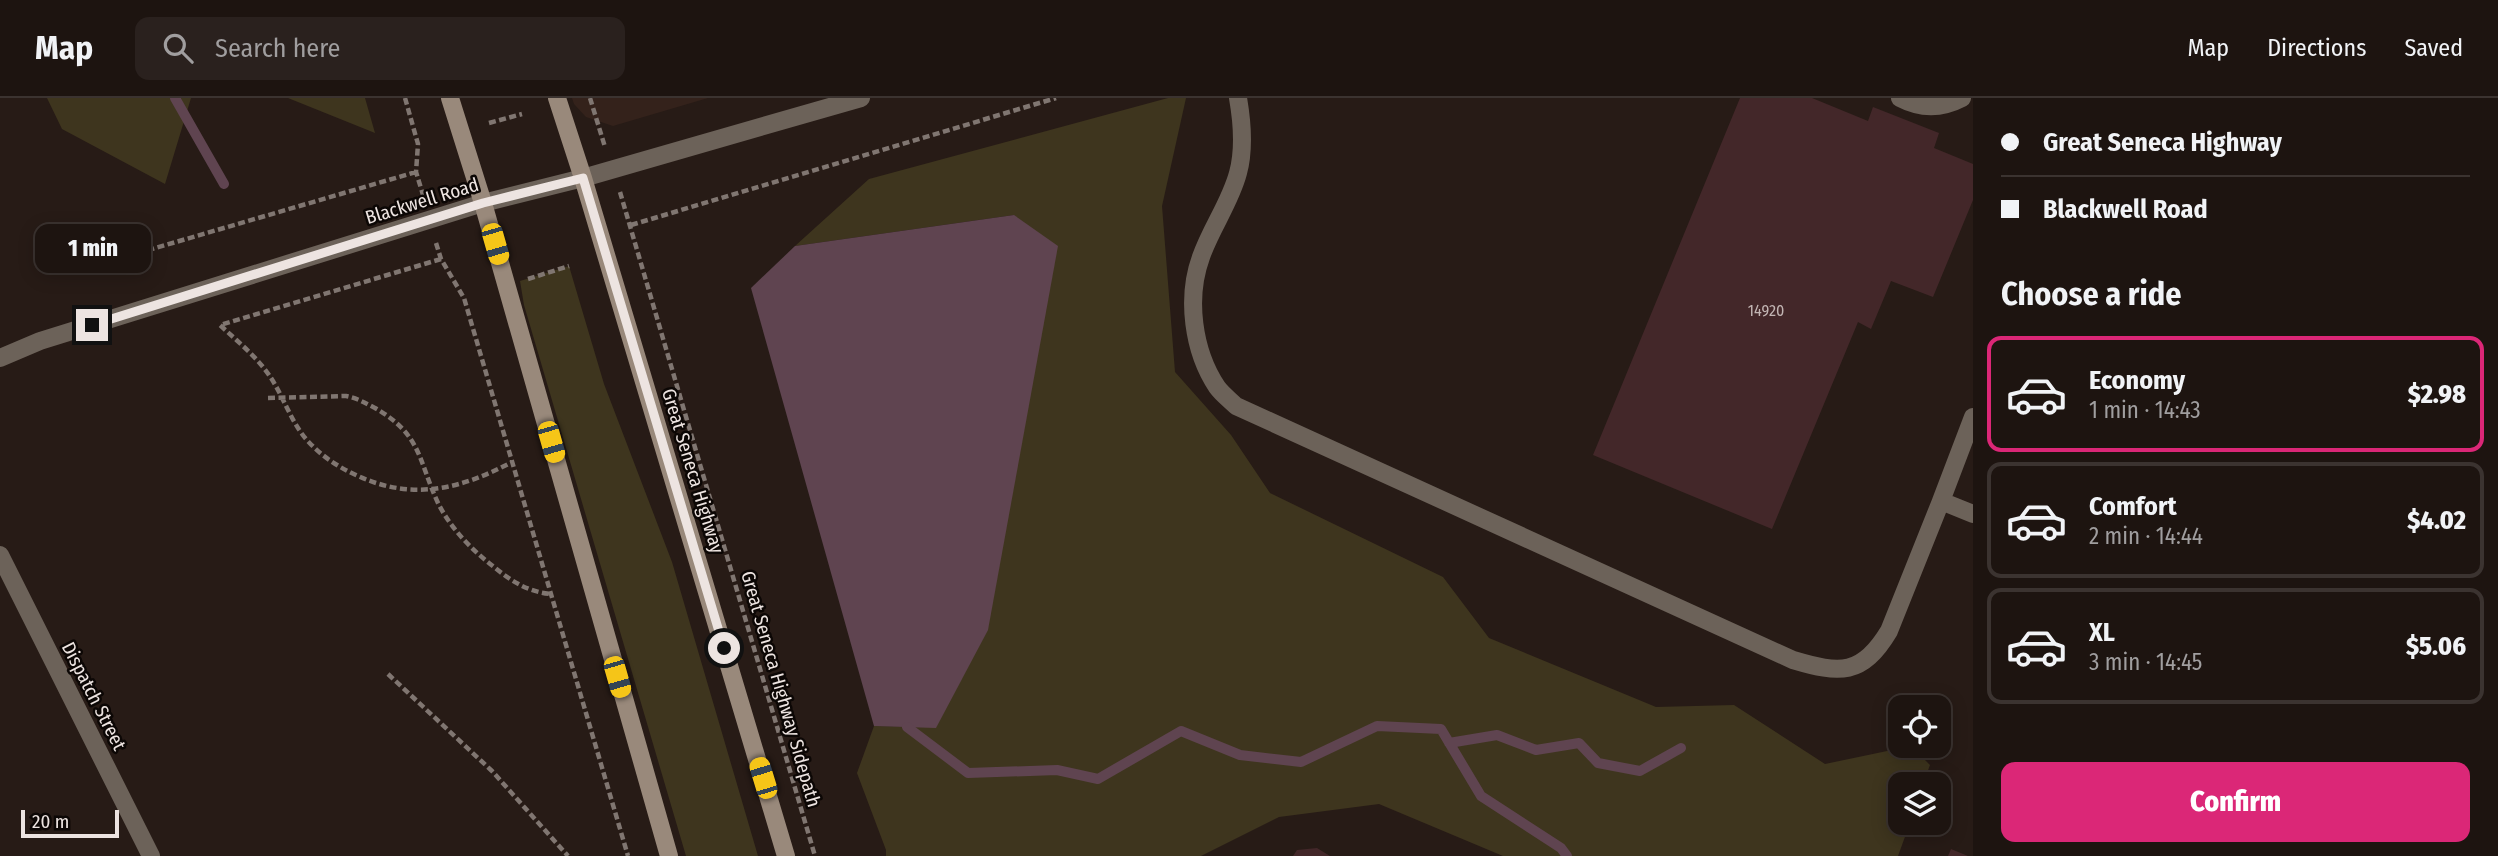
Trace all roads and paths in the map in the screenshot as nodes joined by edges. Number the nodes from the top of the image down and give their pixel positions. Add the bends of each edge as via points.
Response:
1 (405, 98) edge
2 (450, 98) edge
3 (556, 98) edge
4 (590, 98) edge
5 (861, 98) edge
6 (1056, 98) edge
7 (1238, 98) edge
8 (1900, 98) edge
9 (1962, 98) edge
10 (522, 114) dead end
11 (597, 121) dead end
12 (489, 123) dead end
13 (416, 172) junction
14 (583, 178) junction
15 (421, 190) dead end
16 (483, 203) junction
17 (625, 208) dead end
18 (631, 225) junction
19 (97, 265) dead end
20 (569, 266) dead end
21 (520, 281) dead end
22 (0, 358) edge
23 (281, 396) junction
24 (268, 398) dead end
25 (1973, 417) edge
26 (512, 462) junction
27 (433, 488) junction
28 (1941, 501) junction
29 (1973, 514) edge
30 (0, 555) edge
31 (551, 594) junction
32 (388, 674) dead end
33 (151, 856) edge
34 (568, 856) edge
35 (628, 856) edge
36 (669, 856) edge
37 (786, 856) edge
38 (815, 856) edge

1 - 13 path via 418,144
2 - 16 main road
3 - 14 main road, Great Seneca Highway
4 - 11 path
5 - 14 street, Blackwell Road
6 - 18 path
7 - 28 street via 1239,171 1200,258 1193,314 1205,366 1218,390 1236,406 1819,668 1843,670 1863,663 1879,648
8 - 9 street via 1930,107
10 - 12 path
13 - 15 path
13 - 19 path
14 - 16 street, Blackwell Road
14 - 37 main road, Great Seneca Highway
16 - 22 street, Blackwell Road via 40,341
16 - 36 main road
17 - 18 path, Great Seneca Highway Sidepath
18 - 38 path, Great Seneca Highway Sidepath
20 - 21 path
23 - 24 path
23 - 26 path via 254,356 220,325 441,260 464,298
23 - 27 path via 304,436 340,468 394,489
23 - 27 path via 356,398 391,418 415,445
25 - 28 street
26 - 27 path via 470,481
26 - 31 path
27 - 31 path via 447,519 479,555 523,587
28 - 29 street
30 - 33 street, Dispatch Street
31 - 35 path
32 - 34 path via 483,761

